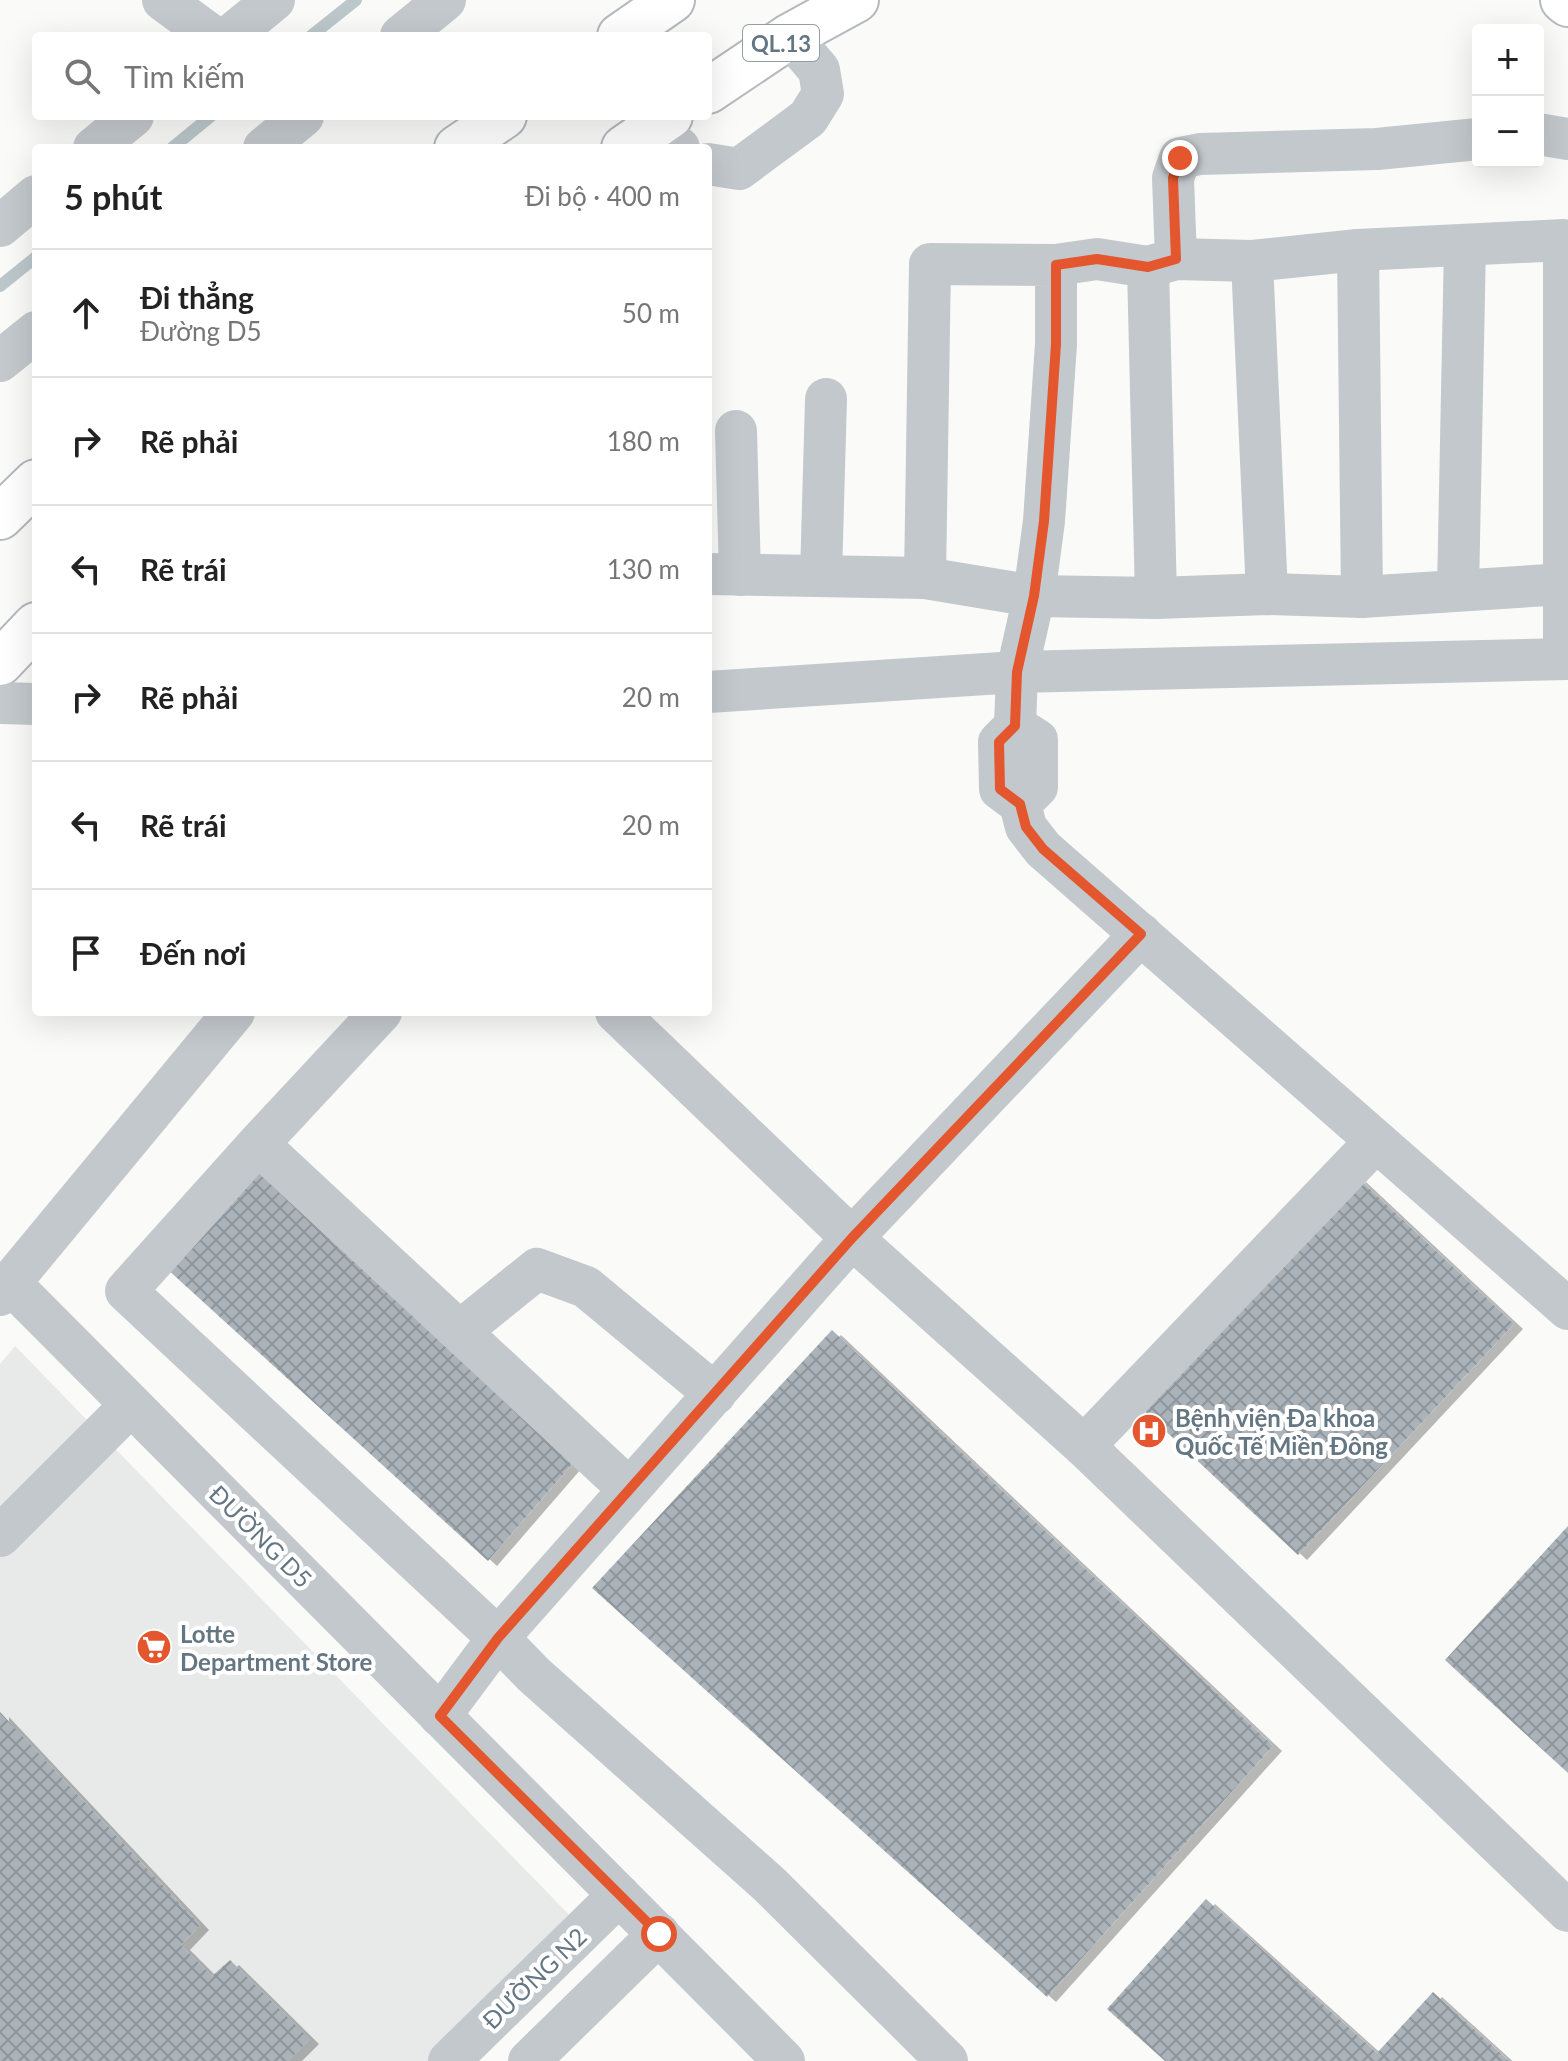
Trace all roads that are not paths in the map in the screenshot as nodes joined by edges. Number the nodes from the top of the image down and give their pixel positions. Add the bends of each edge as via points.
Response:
1 (163, 0) edge
2 (274, 0) edge
3 (445, 0) edge
4 (672, 0) edge
5 (856, 0) edge
6 (1563, 0) edge
7 (1568, 4) edge
8 (207, 32) edge
9 (235, 32) edge
10 (406, 32) edge
11 (626, 32) edge
12 (790, 36) junction
13 (712, 88) edge
14 (128, 120) edge
15 (298, 120) edge
16 (498, 120) edge
17 (1544, 135) edge
18 (1568, 139) edge
19 (1472, 140) edge
20 (99, 144) edge
21 (269, 144) edge
22 (463, 144) edge
23 (712, 165) edge
24 (32, 199) edge
25 (0, 226) edge
26 (1566, 228) edge
27 (1465, 245) junction
28 (1358, 250) junction
29 (1252, 261) junction
30 (1162, 263) junction
31 (1056, 265) junction
32 (32, 335) edge
33 (0, 361) edge
34 (826, 399) dead end
35 (736, 431) dead end
36 (32, 486) edge
37 (0, 517) edge
38 (724, 575) edge
39 (821, 576) junction
40 (925, 578) junction
41 (1564, 584) junction
42 (1458, 590) junction
43 (1267, 594) junction
44 (1034, 596) junction
45 (1362, 597) junction
46 (1156, 598) junction
47 (32, 629) edge
48 (1566, 659) edge
49 (0, 663) edge
50 (1017, 672) junction
51 (712, 692) edge
52 (0, 703) edge
53 (32, 704) edge
54 (1141, 934) junction
55 (231, 1016) edge
56 (377, 1016) edge
57 (620, 1016) edge
58 (1376, 1141) junction
59 (258, 1144) junction
60 (852, 1238) junction
61 (5, 1289) edge
62 (1568, 1309) edge
63 (460, 1331) junction
64 (715, 1394) junction
65 (131, 1405) junction
66 (1084, 1446) junction
67 (629, 1489) junction
68 (0, 1536) edge
69 (498, 1638) junction
70 (440, 1716) junction
71 (619, 1895) junction
72 (1568, 1911) edge
73 (659, 1934) junction
74 (449, 2061) edge
75 (529, 2061) edge
76 (784, 2061) edge
77 (947, 2061) edge

1 - 8 street
2 - 9 street
3 - 10 street
4 - 11 main road
5 - 12 main road, QL.13
6 - 7 main road
12 - 13 main road, QL.13
12 - 23 street via 819,70 823,94 808,118 739,169
14 - 20 street
15 - 21 street
16 - 22 main road
17 - 18 street
19 - 30 street via 1180,158
24 - 25 street
26 - 27 street
26 - 41 street
27 - 28 street
27 - 42 street
28 - 29 street
28 - 45 street
29 - 30 street
29 - 43 street
30 - 31 street via 1097,259
30 - 46 street
31 - 40 street via 930,264
31 - 44 street via 1056,344
32 - 33 street
34 - 39 street
35 - 38 street
36 - 37 main road
38 - 39 street
39 - 40 street
40 - 44 street
41 - 42 street
41 - 48 street
42 - 45 street
43 - 45 street
43 - 46 street
44 - 46 street
44 - 50 street
47 - 49 main road
48 - 50 street
50 - 51 street
50 - 54 street via 1015,726 1037,740 1037,787 1020,804 1026,827 1043,849
52 - 53 street
54 - 58 street
54 - 60 street
55 - 61 street
56 - 59 street
57 - 60 street
58 - 62 street
58 - 66 street
59 - 63 street
59 - 69 street via 126,1291
60 - 64 street
60 - 66 street
61 - 65 street, ĐƯỜNG D5
63 - 64 street via 537,1269 586,1287
63 - 67 street
64 - 67 street
65 - 68 street
65 - 70 street, ĐƯỜNG D5
66 - 72 street
67 - 69 street
69 - 70 street
69 - 77 street via 769,1884
70 - 71 street, ĐƯỜNG D5
71 - 73 street, ĐƯỜNG D5
71 - 74 street, ĐƯỜNG N2
73 - 75 street
73 - 76 street, ĐƯỜNG D5

